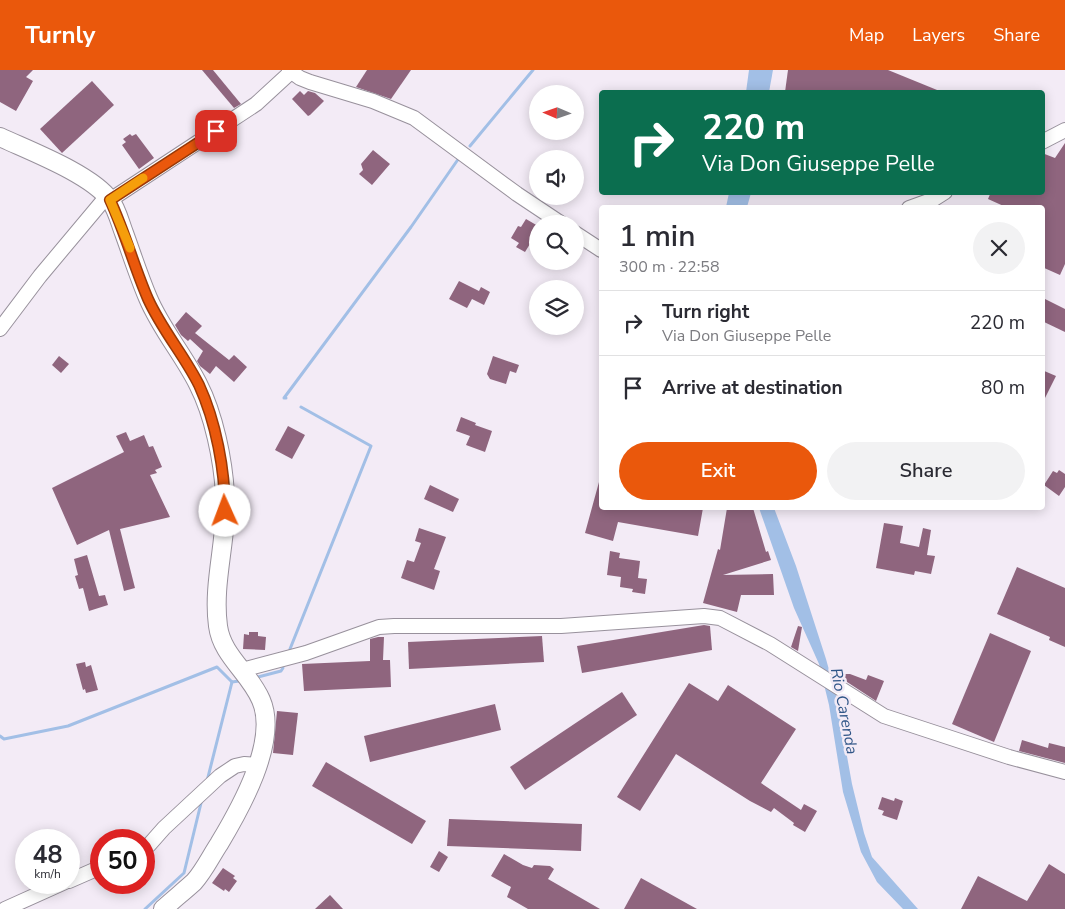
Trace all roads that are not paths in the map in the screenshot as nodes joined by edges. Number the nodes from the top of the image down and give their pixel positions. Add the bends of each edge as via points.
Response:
1 (291, 71) edge
2 (1065, 130) edge
3 (0, 137) edge
4 (1045, 140) edge
5 (940, 195) edge
6 (110, 200) junction
7 (917, 205) edge
8 (548, 215) edge
9 (584, 239) edge
10 (599, 249) edge
11 (0, 329) edge
12 (242, 670) junction
13 (258, 765) junction
14 (1065, 772) edge
15 (155, 838) edge
16 (38, 894) edge
17 (5, 909) edge
18 (163, 909) edge

1 - 6 street via 256,104
1 - 8 street via 310,82 373,101 414,118
2 - 4 street
3 - 6 main road via 87,179
5 - 7 street
6 - 11 street via 102,202
6 - 12 main road via 148,299 198,384 215,429 225,494 218,626 222,645
9 - 10 street
12 - 13 main road via 264,710 265,724
12 - 14 street via 306,654 378,627 561,626 704,616 720,618 770,644 884,716
13 - 15 street via 235,766 220,776
13 - 18 main road via 242,803 211,857 194,881
16 - 17 street

